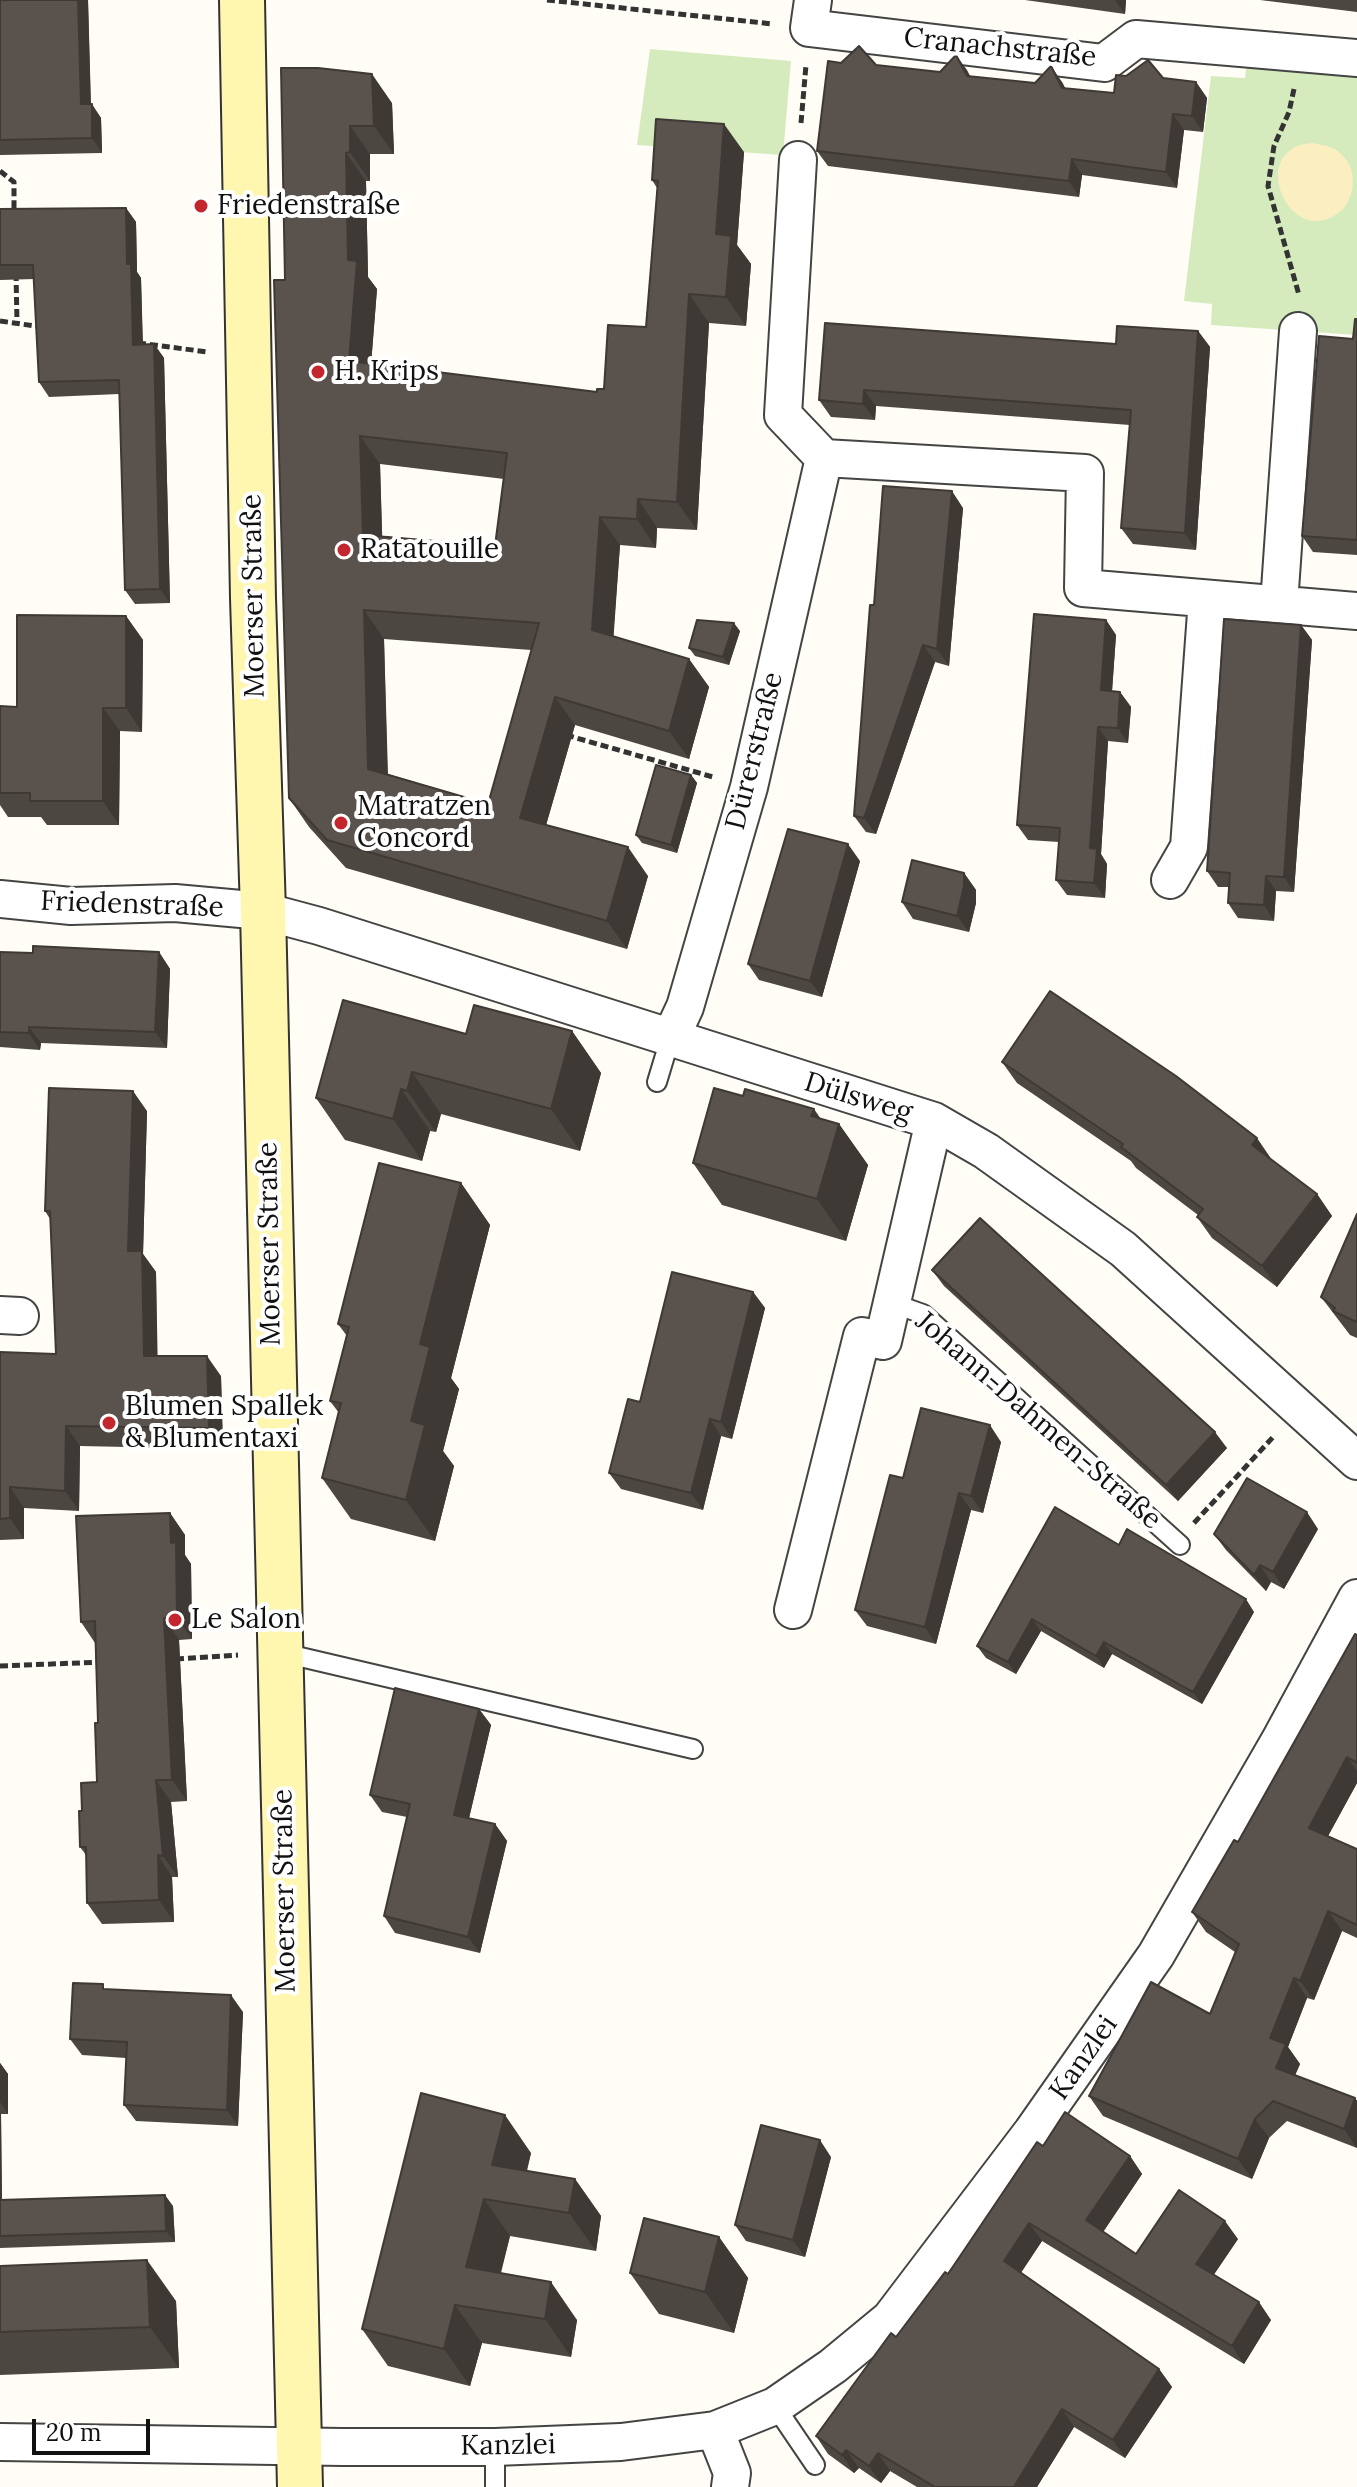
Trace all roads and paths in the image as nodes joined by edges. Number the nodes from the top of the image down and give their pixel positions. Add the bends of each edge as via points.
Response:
1 (242, 0) edge
2 (547, 0) edge
3 (811, 14) edge
4 (1296, 52) junction
5 (1357, 58) edge
6 (798, 160) joint
7 (0, 171) edge
8 (15, 229) edge
9 (15, 261) edge
10 (0, 321) edge
11 (17, 323) junction
12 (46, 328) edge
13 (1298, 331) joint
14 (133, 342) edge
15 (249, 354) junction
16 (824, 458) junction
17 (1207, 599) junction
18 (1279, 604) junction
19 (1357, 611) edge
20 (556, 732) edge
21 (749, 787) junction
22 (1170, 880) dead end
23 (0, 899) edge
24 (263, 911) junction
25 (670, 1039) junction
26 (657, 1082) dead end
27 (934, 1121) junction
28 (892, 1303) junction
29 (1357, 1461) edge
30 (1180, 1545) dead end
31 (1357, 1598) edge
32 (793, 1610) dead end
33 (279, 1652) junction
34 (167, 1659) edge
35 (107, 1662) edge
36 (0, 1666) edge
37 (693, 1749) dead end
38 (775, 2406) junction
39 (715, 2430) junction
40 (0, 2442) edge
41 (495, 2447) junction
42 (815, 2465) dead end
43 (300, 2466) edge
44 (495, 2487) edge
45 (730, 2487) edge

1 - 15 main road, Moerser Straße
2 - 3 path
3 - 4 street, Cranachstraße via 1104,63 1136,39
3 - 6 path
4 - 5 street, Cranachstraße
4 - 13 path via 1293,94 1274,146 1268,186 1299,291
6 - 16 street via 783,415
7 - 8 path via 14,182
9 - 11 path
10 - 11 path
11 - 12 path
13 - 18 street
14 - 15 path
15 - 24 main road, Moerser Straße
16 - 17 street via 1085,473 1083,588
16 - 21 street, Dürerstraße
17 - 18 street
17 - 22 street via 1189,847
18 - 19 street
20 - 21 path
21 - 25 street, Dürerstraße via 685,1007
23 - 24 street, Friedenstraße
24 - 25 street, Dülsweg
24 - 33 main road, Moerser Straße
25 - 26 lane
25 - 27 street, Dülsweg
27 - 28 street, Johann-Dahmen-Straße
27 - 29 street, Dülsweg via 986,1151 1123,1249
28 - 30 lane, Johann-Dahmen-Straße via 923,1314
28 - 32 street, Johann-Dahmen-Straße via 883,1341 862,1336
31 - 38 street, Kanzlei via 1156,1955 1032,2132 890,2319
33 - 34 path
33 - 37 lane
33 - 43 main road, Moerser Straße
35 - 36 path
38 - 39 street, Kanzlei
38 - 42 lane
39 - 41 street, Kanzlei via 621,2442
39 - 45 street via 732,2473
40 - 43 street, Kanzlei
41 - 43 street, Kanzlei
41 - 44 lane

